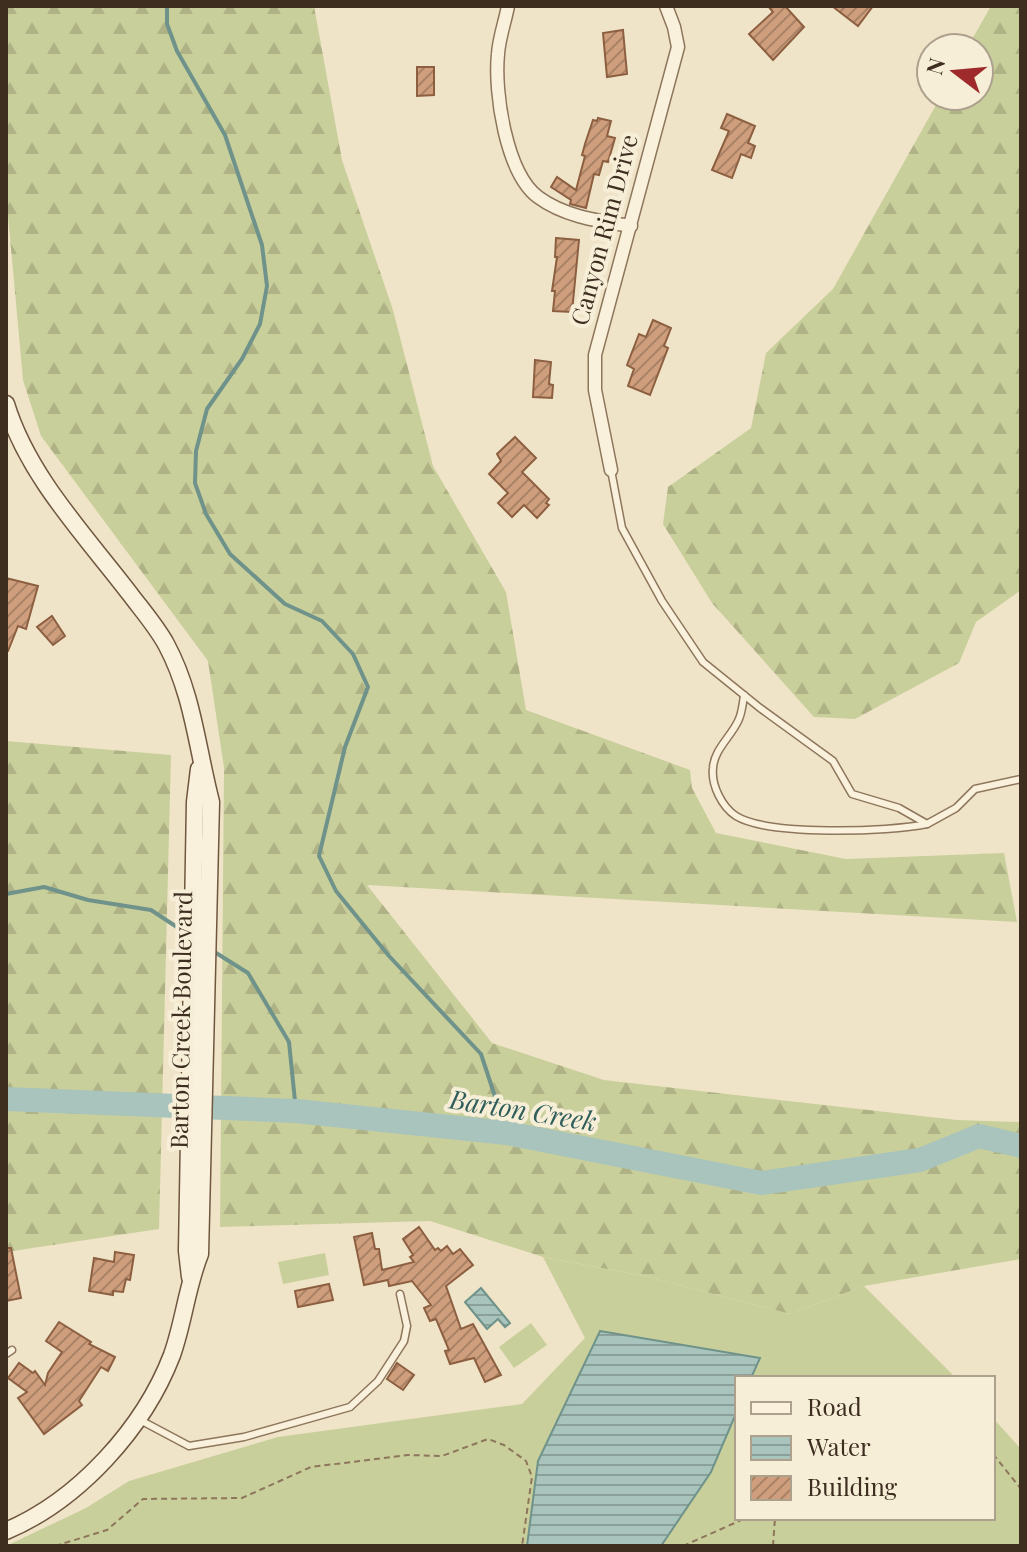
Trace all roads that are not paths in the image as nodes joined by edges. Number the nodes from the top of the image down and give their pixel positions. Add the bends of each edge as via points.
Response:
1 (508, 6) edge
2 (666, 6) edge
3 (631, 226) junction
4 (6, 404) edge
5 (9, 425) edge
6 (611, 470) joint
7 (744, 695) junction
8 (1021, 779) edge
9 (927, 824) junction
10 (400, 1294) dead end
11 (137, 1418) junction
12 (6, 1531) edge

1 - 3 street via 498,81 503,130 515,165 536,196 580,218
2 - 3 street, Canyon Rim Drive via 678,47
3 - 6 street, Canyon Rim Drive via 595,355 595,390
4 - 5 street, Barton Creek Boulevard
5 - 11 street, Barton Creek Boulevard via 43,480 165,642 192,709 201,761 193,1252 172,1353
6 - 7 lane via 622,528 662,601 703,662
7 - 9 lane via 833,761 852,794 899,808
7 - 9 lane via 741,717 712,770 723,803 736,816 754,824 824,831
8 - 9 lane via 975,789 956,808
10 - 11 lane via 407,1326 404,1341 378,1381 350,1407 244,1437 189,1446
11 - 12 street, Barton Creek Boulevard via 80,1481

